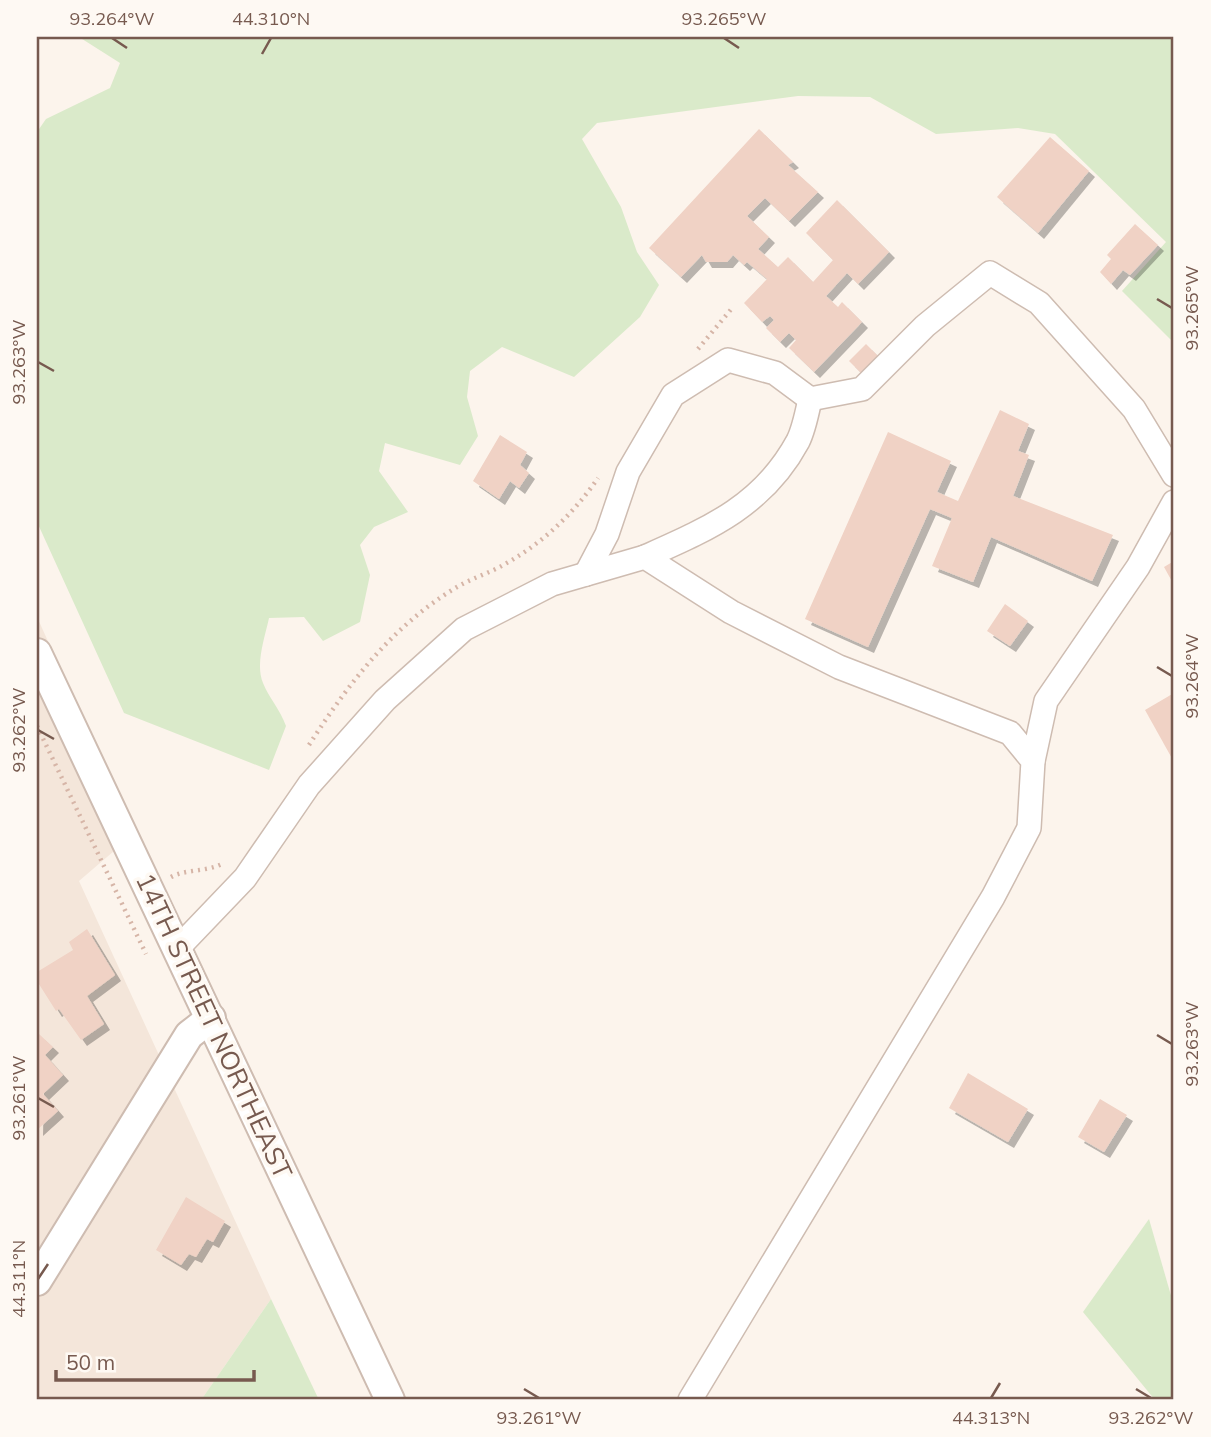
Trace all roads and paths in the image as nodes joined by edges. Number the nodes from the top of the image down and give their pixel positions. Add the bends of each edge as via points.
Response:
1 (810, 400) junction
2 (1174, 475) edge
3 (1174, 502) edge
4 (645, 557) junction
5 (586, 574) junction
6 (37, 653) edge
7 (37, 726) edge
8 (1033, 761) junction
9 (178, 948) junction
10 (152, 964) dead end
11 (211, 1018) junction
12 (38, 1274) edge
13 (390, 1400) edge
14 (690, 1400) edge

1 - 2 street via 862,388 925,326 990,272 1039,303 1134,410
1 - 4 street via 798,440 764,490 715,527
1 - 5 street via 775,373 728,360 673,395 628,472 607,534
3 - 8 street via 1138,567 1046,701
4 - 5 street
4 - 8 street via 731,612 839,667 1010,733
5 - 9 street via 552,584 464,629 385,700 309,785 245,878
6 - 9 street, 14TH STREET NORTHEAST
7 - 10 path
8 - 14 street via 1029,828 993,897
9 - 11 street, 14TH STREET NORTHEAST
11 - 12 street via 188,1035
11 - 13 street, 14TH STREET NORTHEAST

